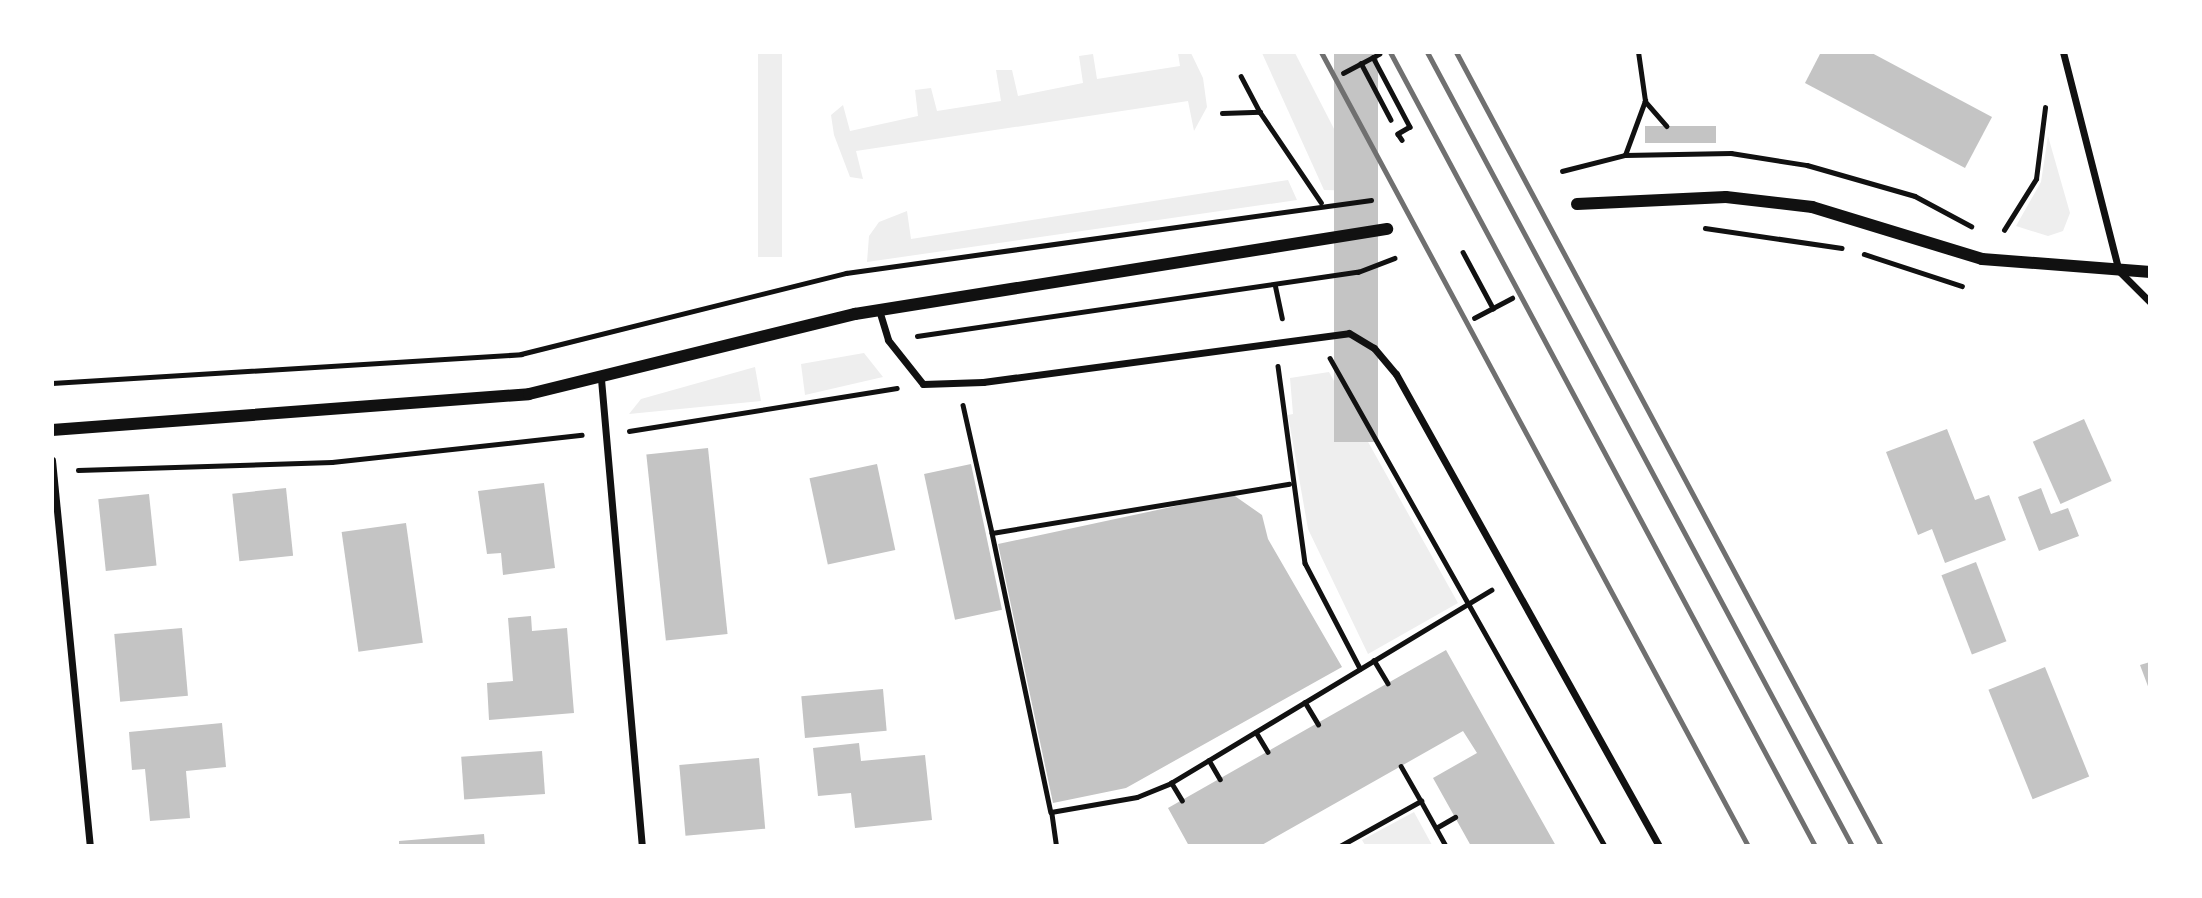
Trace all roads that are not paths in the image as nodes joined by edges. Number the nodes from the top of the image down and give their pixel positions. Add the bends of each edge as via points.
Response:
1 (2063, 52) edge
2 (1577, 204) dead end
3 (1387, 229) dead end
4 (2119, 271) junction
5 (2150, 272) edge
6 (2150, 302) edge
7 (878, 310) junction
8 (601, 379) junction
9 (52, 430) edge
10 (52, 460) edge
11 (54, 470) edge
12 (90, 845) edge
13 (642, 845) edge
14 (1659, 845) edge

1 - 4 street
2 - 4 street via 1727,197 1812,207 1982,259
3 - 7 street
4 - 5 street
4 - 6 street
7 - 8 street
7 - 14 street via 888,340 923,384 1349,333 1374,348 1396,374
8 - 9 street via 529,394
8 - 13 street
10 - 11 street
11 - 12 street

